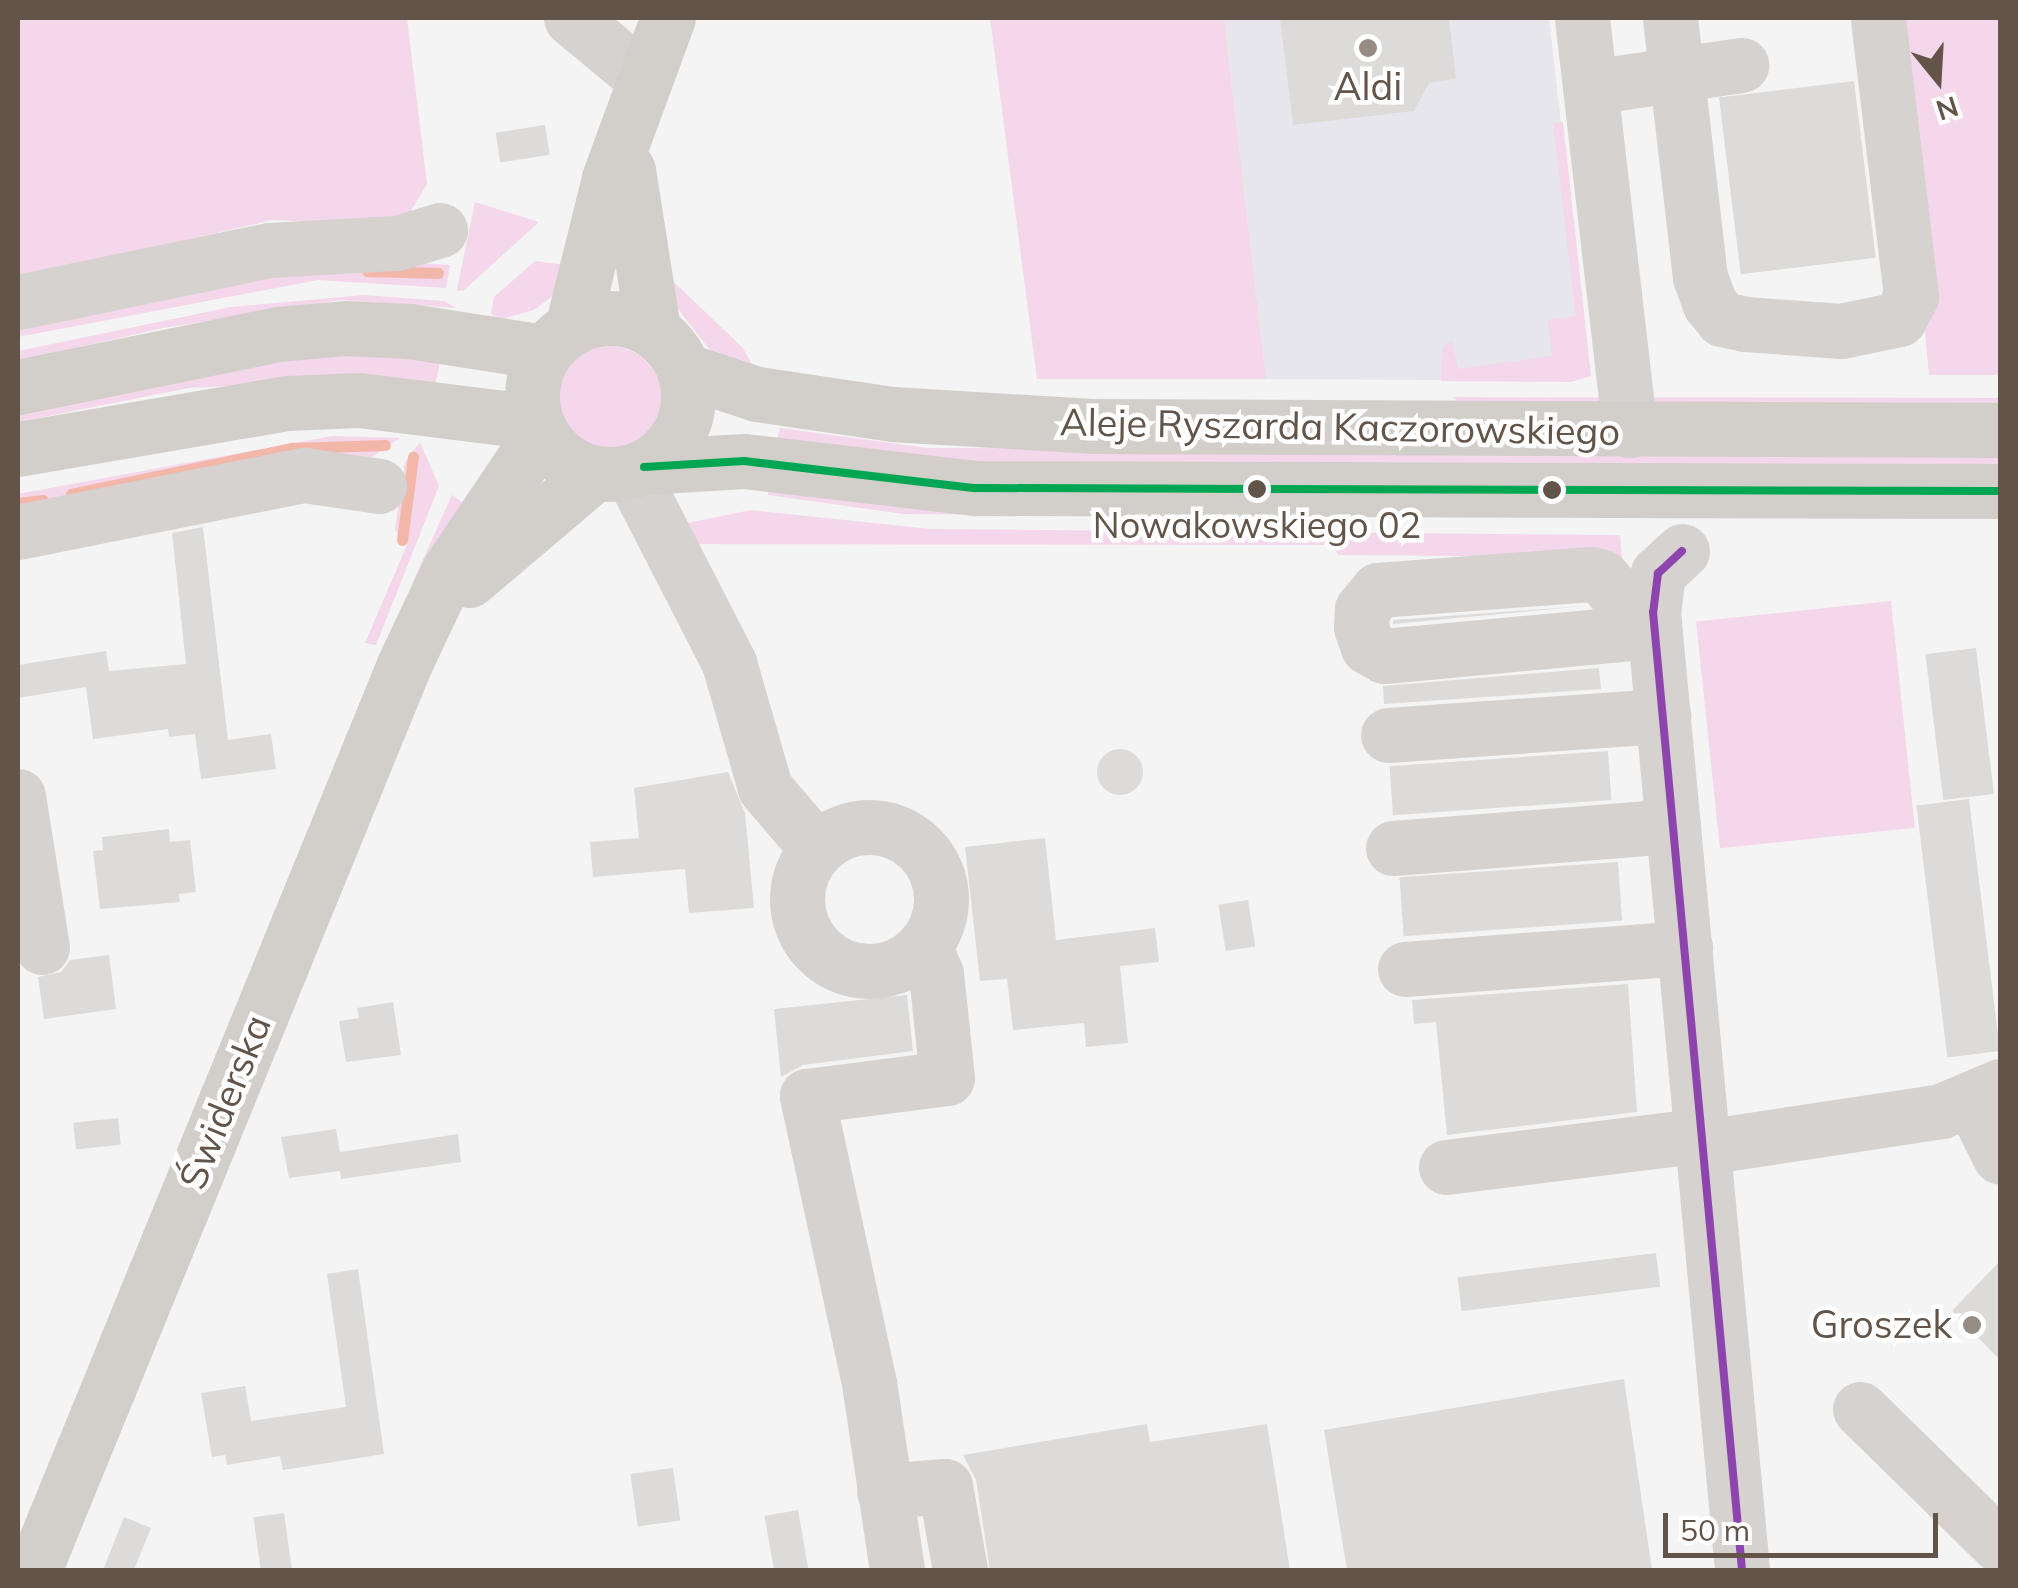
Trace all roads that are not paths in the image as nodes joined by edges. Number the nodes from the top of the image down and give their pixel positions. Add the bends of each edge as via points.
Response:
1 (571, 18) edge
2 (668, 18) edge
3 (1582, 18) edge
4 (1670, 18) edge
5 (1878, 18) edge
6 (1741, 64) dead end
7 (1676, 72) junction
8 (643, 78) junction
9 (1590, 87) junction
10 (627, 132) junction
11 (440, 230) dead end
12 (18, 302) edge
13 (558, 340) junction
14 (669, 350) junction
15 (18, 386) edge
16 (538, 428) junction
17 (1630, 430) junction
18 (2000, 430) edge
19 (18, 448) edge
20 (623, 470) junction
21 (379, 486) dead end
22 (2000, 491) edge
23 (18, 532) edge
24 (1682, 551) dead end
25 (420, 634) junction
26 (1663, 716) junction
27 (1388, 735) dead end
28 (18, 796) edge
29 (1673, 826) junction
30 (1394, 848) dead end
31 (816, 849) junction
32 (924, 946) junction
33 (42, 947) dead end
34 (1685, 948) junction
35 (1404, 968) dead end
36 (1987, 1094) edge
37 (1704, 1141) junction
38 (2000, 1157) edge
39 (1446, 1168) dead end
40 (1860, 1409) dead end
41 (884, 1490) junction
42 (2000, 1546) edge
43 (34, 1570) edge
44 (896, 1570) edge
45 (960, 1570) edge
46 (1742, 1570) edge

1 - 8 street
2 - 8 main road
3 - 9 street
4 - 7 street
5 - 7 street via 1911,296 1899,320 1881,326 1756,327 1722,319 1700,276
6 - 7 street
7 - 9 street
8 - 10 main road
9 - 17 street
10 - 13 main road
10 - 14 main road via 638,265
11 - 12 street via 397,243 270,250
13 - 14 main road via 612,318
13 - 15 main road via 345,328 278,334
13 - 16 main road via 532,386
14 - 17 main road, Aleje Ryszarda Kaczorowskiego via 774,397 947,418 1168,428
14 - 20 main road via 688,399 682,426
16 - 19 main road via 359,400 288,403
16 - 20 main road via 558,455
16 - 25 main road, Świderska via 449,570
17 - 18 main road, Aleje Ryszarda Kaczorowskiego
20 - 22 main road, Aleje Ryszarda Kaczorowskiego via 744,461 975,488
20 - 25 main road, Świderska via 516,533
20 - 31 street via 730,664 765,788
21 - 23 street via 304,476
24 - 26 street via 1658,572 1654,628
25 - 43 main road, Świderska
26 - 27 street
26 - 29 street
28 - 33 street
29 - 30 street
29 - 34 street
31 - 32 street via 836,834 885,828 926,854 942,900
31 - 32 street via 797,890 802,924 821,953 862,971 886,970
32 - 41 street via 936,974 947,1078 807,1096 869,1382
34 - 35 street
34 - 37 street
36 - 37 street
36 - 38 street
37 - 39 street
37 - 46 street
40 - 42 street
41 - 44 street
41 - 45 street via 945,1486

